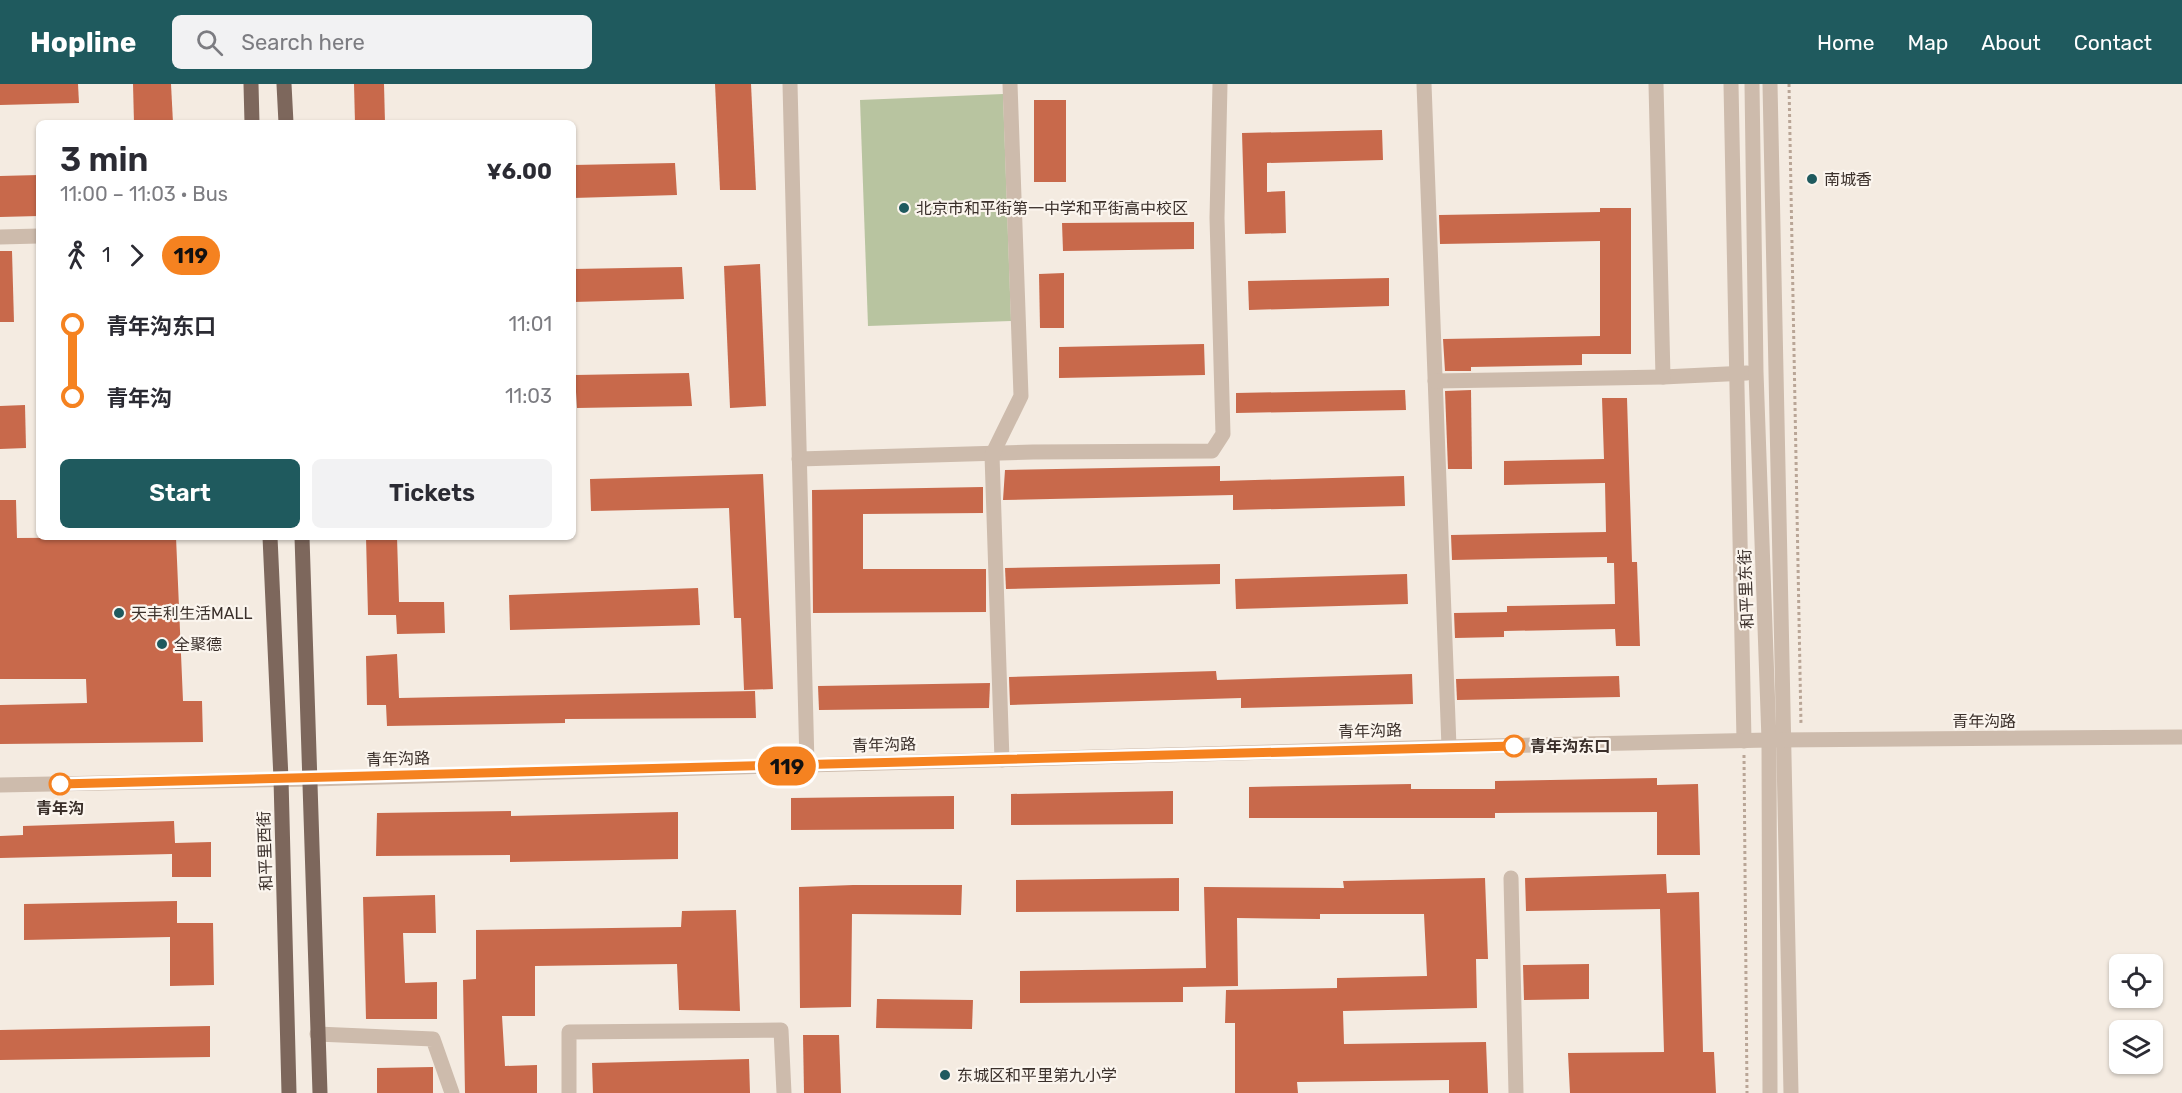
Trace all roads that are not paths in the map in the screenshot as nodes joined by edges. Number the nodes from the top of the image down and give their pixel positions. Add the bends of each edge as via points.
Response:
1 (251, 84) edge
2 (284, 84) edge
3 (790, 84) edge
4 (1010, 84) edge
5 (1220, 84) edge
6 (1424, 84) edge
7 (1656, 84) edge
8 (1731, 84) edge
9 (1752, 84) edge
10 (1770, 84) edge
11 (252, 120) edge
12 (286, 120) edge
13 (36, 236) edge
14 (0, 237) edge
15 (1756, 372) junction
16 (1737, 374) junction
17 (1663, 377) junction
18 (1435, 381) junction
19 (992, 455) junction
20 (799, 459) junction
21 (270, 540) edge
22 (302, 540) edge
23 (2182, 737) edge
24 (1769, 740) junction
25 (1786, 740) junction
26 (1744, 741) junction
27 (1449, 747) junction
28 (1002, 760) junction
29 (807, 765) junction
30 (281, 779) junction
31 (312, 779) junction
32 (0, 785) edge
33 (1511, 878) dead end
34 (317, 1034) junction
35 (289, 1093) edge
36 (320, 1093) edge
37 (452, 1093) edge
38 (569, 1093) edge
39 (784, 1093) edge
40 (1516, 1093) edge
41 (1770, 1093) edge
42 (1791, 1093) edge

1 - 11 main road
2 - 12 main road
3 - 20 street
4 - 19 street via 1021,396
5 - 19 street via 1217,218 1222,434 1212,451
6 - 18 street
7 - 17 street
8 - 16 street
9 - 15 street, 和平里东街
10 - 25 street
13 - 14 street
15 - 16 street
15 - 24 street, 和平里东街
16 - 17 street
16 - 26 street
17 - 18 street
18 - 27 street
19 - 20 street
19 - 28 street
20 - 29 street
21 - 30 main road, 和平里西街
22 - 31 main road
23 - 25 street, 青年沟路
24 - 25 street, 青年沟路
24 - 26 street, 青年沟路
24 - 41 street, 和平里东街
25 - 42 street
26 - 27 street, 青年沟路
27 - 28 street, 青年沟路
28 - 29 street, 青年沟路
29 - 31 street, 青年沟路
30 - 31 street, 青年沟路
30 - 32 street, 青年沟路
30 - 35 main road, 和平里西街
31 - 34 main road
33 - 40 street
34 - 36 main road
34 - 37 street via 433,1039
38 - 39 street via 569,1032 781,1030

